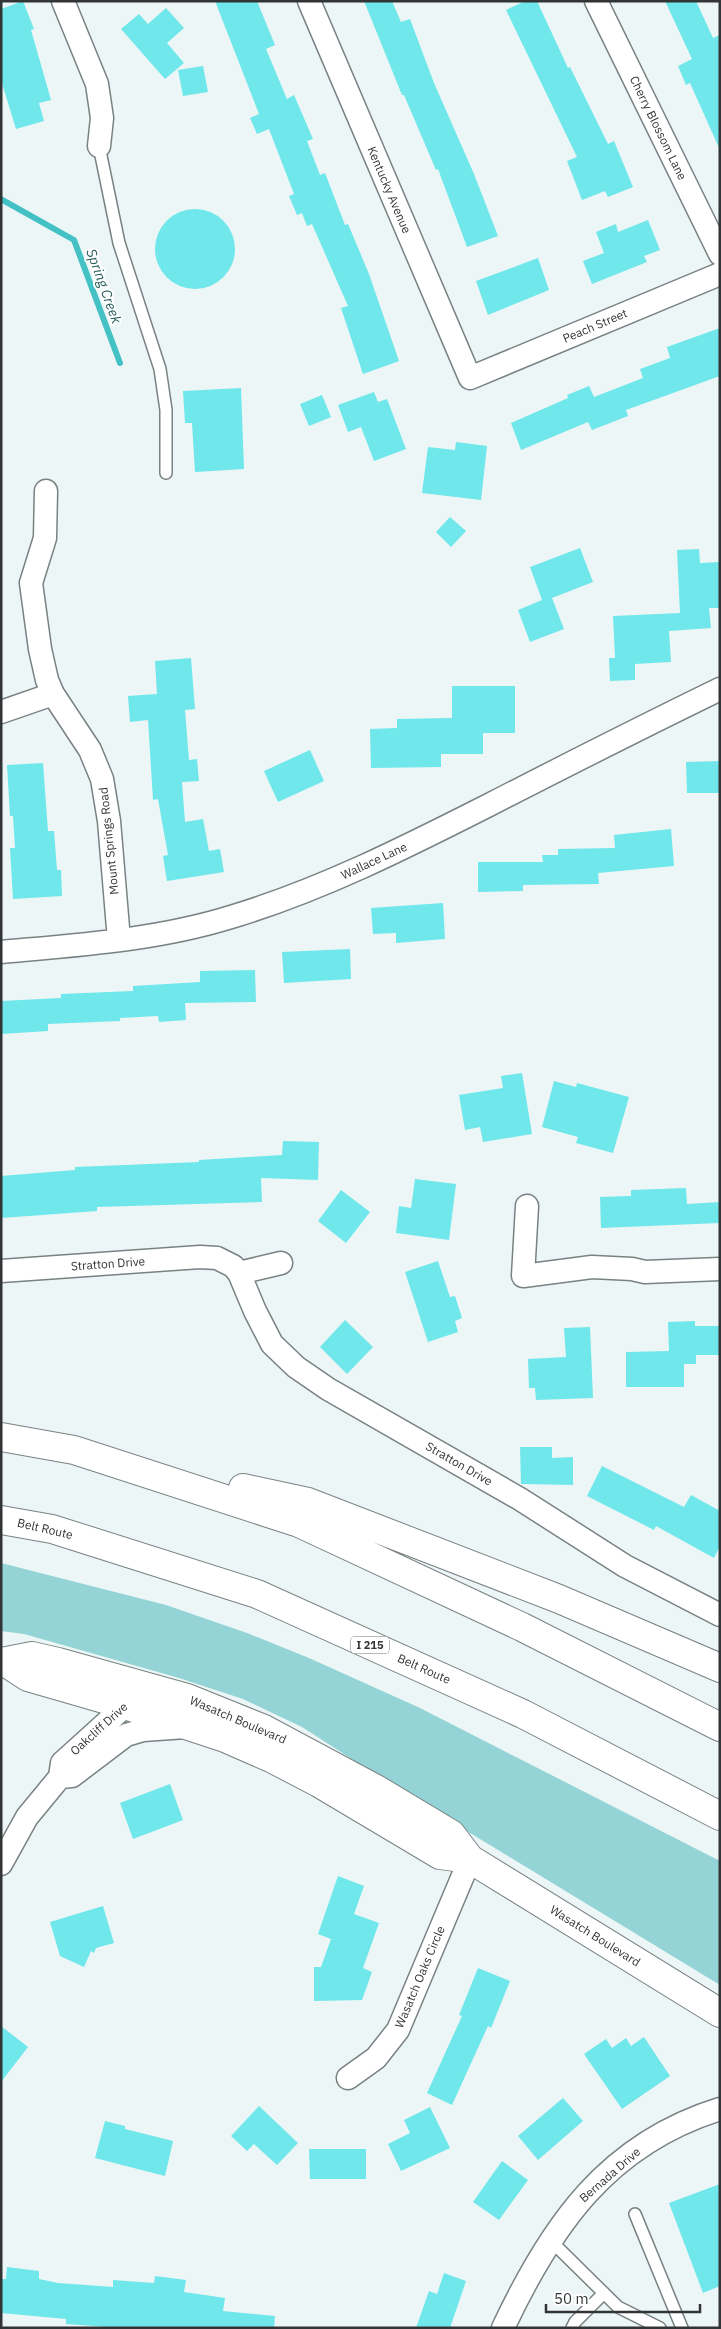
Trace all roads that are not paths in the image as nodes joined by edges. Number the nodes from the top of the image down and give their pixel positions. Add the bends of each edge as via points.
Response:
1 (63, 1) edge
2 (309, 1) edge
3 (596, 1) edge
4 (99, 146) joint
5 (720, 254) edge
6 (720, 274) edge
7 (470, 378) joint
8 (166, 473) dead end
9 (46, 491) dead end
10 (720, 689) edge
11 (53, 694) junction
12 (1, 712) edge
13 (119, 940) junction
14 (1, 952) edge
15 (527, 1206) dead end
16 (281, 1263) dead end
17 (720, 1269) edge
18 (1, 1271) edge
19 (239, 1273) junction
20 (1, 1437) edge
21 (74, 1450) junction
22 (1, 1520) edge
23 (720, 1615) edge
24 (3, 1662) edge
25 (720, 1668) edge
26 (146, 1687) junction
27 (125, 1704) junction
28 (192, 1726) junction
29 (720, 1727) edge
30 (60, 1777) junction
31 (720, 1816) edge
32 (470, 1859) junction
33 (1, 1864) edge
34 (720, 2013) edge
35 (348, 2078) dead end
36 (720, 2109) edge
37 (636, 2214) dead end
38 (550, 2240) junction
39 (604, 2293) junction
40 (503, 2328) edge
41 (572, 2328) edge
42 (660, 2328) edge
43 (682, 2328) edge

1 - 4 street via 97,84 102,118
2 - 7 street, Kentucky Avenue
3 - 5 street, Cherry Blossom Lane
4 - 8 lane via 119,244 160,369 166,410
6 - 7 street, Peach Street
9 - 11 street, Mount Springs Road via 45,538 32,575 31,592 43,665
10 - 13 street, Wallace Lane via 418,840 306,891 229,918
11 - 12 street
11 - 13 street, Mount Springs Road via 90,750 102,778 110,820
13 - 14 street, Wallace Lane
15 - 17 street via 523,1276 592,1268 645,1272
16 - 19 street
18 - 19 street, Stratton Drive via 200,1257 225,1261
19 - 23 street, Stratton Drive via 272,1344 296,1367 328,1389 520,1499 625,1566
20 - 21 main road
21 - 25 main road via 308,1502 558,1599
21 - 29 main road via 299,1523 522,1627
22 - 31 main road, Belt Route / I 215 via 52,1529 257,1594 523,1714
24 - 26 main road, Wasatch Boulevard via 32,1656
24 - 27 main road, Wasatch Boulevard via 28,1677
26 - 27 street, Oakcliff Drive
26 - 32 main road, Wasatch Boulevard via 226,1713 309,1752 451,1834
27 - 28 main road, Wasatch Boulevard
27 - 30 street, Oakcliff Drive via 62,1763
28 - 30 street, Oakcliff Drive via 143,1730 126,1735 72,1776
28 - 32 main road, Wasatch Boulevard via 281,1763 364,1808 440,1855
30 - 33 street, Oakcliff Drive via 26,1817
32 - 34 main road, Wasatch Boulevard
32 - 35 street, Wasatch Oaks Circle via 398,2030 376,2058
36 - 38 street, Bernada Drive via 674,2127 629,2156 581,2198
37 - 43 lane
38 - 39 lane
38 - 40 street, Bernada Drive via 531,2270
39 - 41 lane via 574,2322
39 - 42 lane via 618,2307

